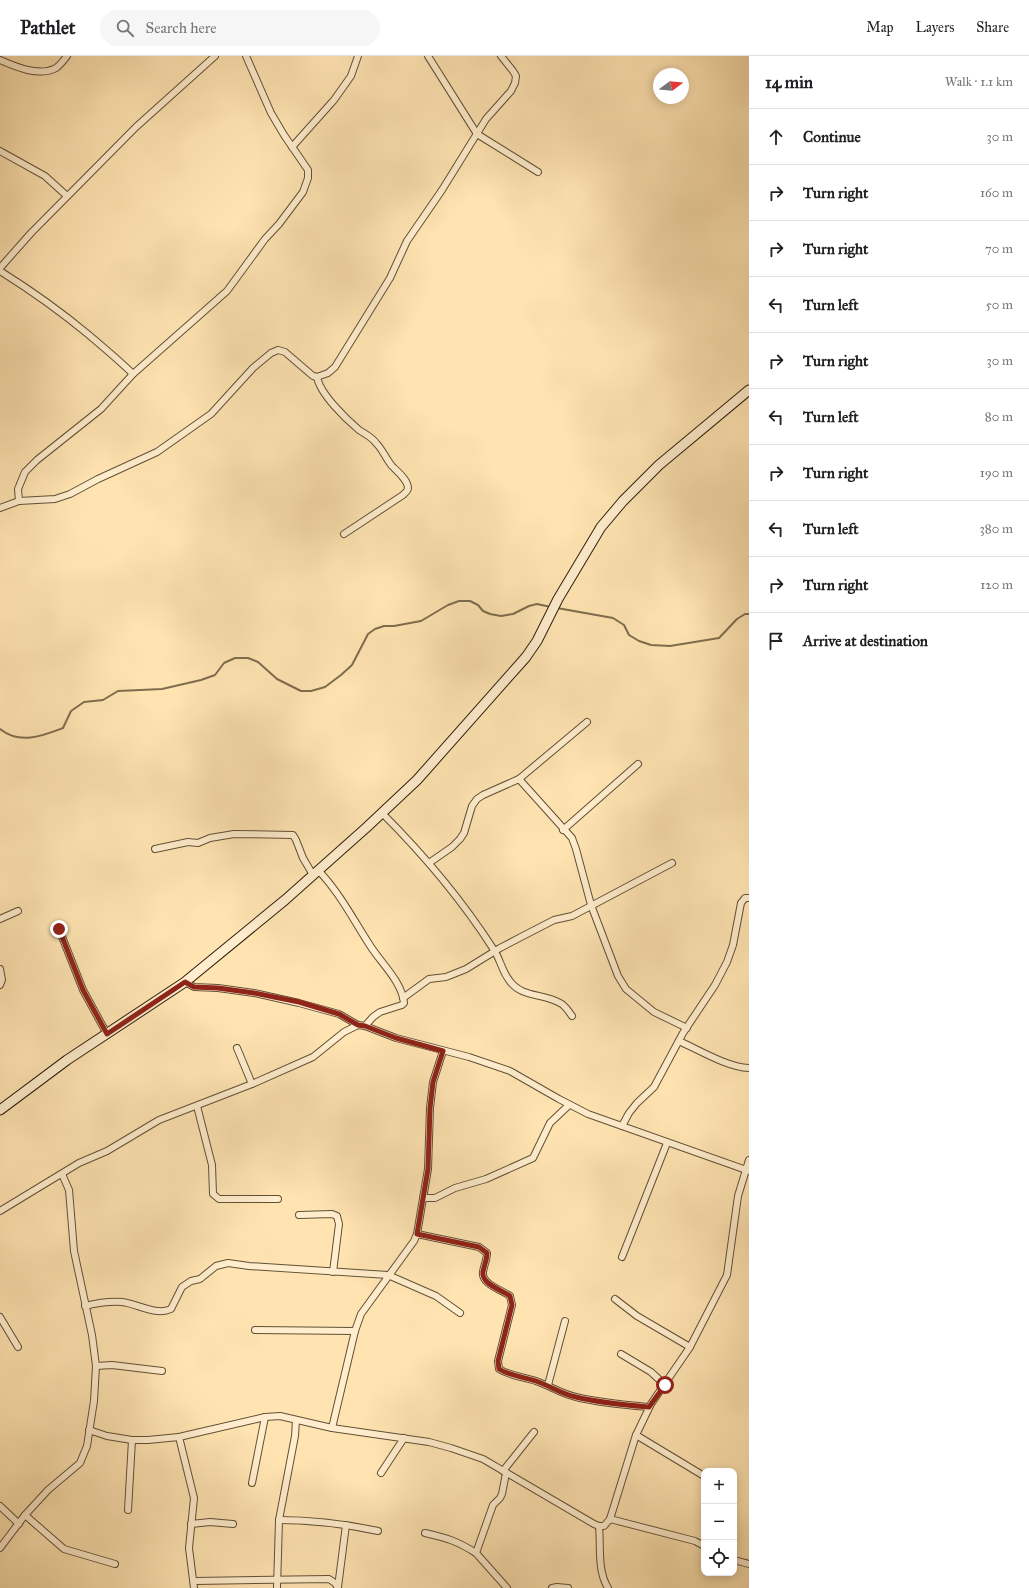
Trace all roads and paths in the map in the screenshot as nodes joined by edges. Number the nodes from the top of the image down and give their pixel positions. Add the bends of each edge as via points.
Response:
1 (67, 56) edge
2 (215, 56) edge
3 (246, 56) edge
4 (358, 56) edge
5 (428, 56) edge
6 (500, 56) edge
7 (0, 60) edge
8 (477, 134) junction
9 (292, 147) junction
10 (0, 151) edge
11 (538, 172) dead end
12 (67, 196) junction
13 (0, 270) edge
14 (133, 374) junction
15 (317, 377) junction
16 (749, 390) edge
17 (19, 501) junction
18 (0, 508) edge
19 (344, 534) dead end
20 (587, 722) dead end
21 (638, 764) dead end
22 (519, 779) junction
23 (382, 813) junction
24 (563, 830) junction
25 (155, 848) dead end
26 (429, 863) junction
27 (672, 863) dead end
28 (315, 873) junction
29 (749, 898) edge
30 (591, 906) junction
31 (18, 910) dead end
32 (0, 919) edge
33 (59, 929) dead end
34 (494, 951) junction
35 (0, 969) edge
36 (185, 982) junction
37 (0, 985) edge
38 (403, 998) junction
39 (572, 1016) dead end
40 (358, 1025) junction
41 (365, 1026) junction
42 (687, 1028) junction
43 (107, 1034) junction
44 (679, 1041) junction
45 (237, 1048) dead end
46 (443, 1051) junction
47 (749, 1068) edge
48 (252, 1084) junction
49 (570, 1105) junction
50 (197, 1106) junction
51 (0, 1110) edge
52 (622, 1126) junction
53 (667, 1142) junction
54 (749, 1160) edge
55 (747, 1170) edge
56 (62, 1174) junction
57 (423, 1198) junction
58 (278, 1199) dead end
59 (0, 1211) edge
60 (299, 1215) dead end
61 (417, 1234) junction
62 (622, 1257) dead end
63 (333, 1272) junction
64 (388, 1275) junction
65 (615, 1298) dead end
66 (85, 1306) junction
67 (460, 1313) dead end
68 (0, 1317) edge
69 (565, 1321) dead end
70 (255, 1330) dead end
71 (355, 1331) junction
72 (690, 1347) junction
73 (18, 1348) dead end
74 (621, 1354) dead end
75 (96, 1366) junction
76 (162, 1371) dead end
77 (548, 1385) junction
78 (665, 1385) junction
79 (649, 1407) junction
80 (265, 1417) junction
81 (296, 1420) junction
82 (332, 1428) junction
83 (89, 1430) junction
84 (534, 1432) dead end
85 (636, 1435) junction
86 (179, 1437) junction
87 (404, 1438) junction
88 (132, 1440) junction
89 (505, 1472) junction
90 (381, 1473) dead end
91 (701, 1474) edge
92 (252, 1483) dead end
93 (0, 1506) edge
94 (128, 1510) dead end
95 (25, 1515) junction
96 (610, 1519) junction
97 (279, 1520) junction
98 (19, 1524) junction
99 (191, 1524) junction
100 (233, 1524) dead end
101 (346, 1524) junction
102 (599, 1526) junction
103 (378, 1531) dead end
104 (425, 1533) dead end
105 (701, 1544) edge
106 (0, 1548) edge
107 (476, 1553) junction
108 (737, 1561) edge
109 (115, 1564) dead end
110 (749, 1564) edge
111 (278, 1580) junction
112 (194, 1585) edge
113 (338, 1587) edge
114 (606, 1587) edge
115 (277, 1588) edge
116 (507, 1588) edge
117 (552, 1588) edge
118 (568, 1588) edge

1 - 7 street via 57,67 34,72
2 - 12 street via 136,127
3 - 9 street via 268,107
4 - 9 street via 351,76 334,100
5 - 8 street
6 - 8 street via 516,76 515,84
8 - 11 street
8 - 15 street via 407,241 390,278 344,354 328,373
9 - 14 street via 308,170 303,192 227,291
10 - 12 street via 45,176
12 - 13 street via 14,250
13 - 14 street via 62,313 105,347
14 - 17 street via 101,409 36,460 25,472 18,489
15 - 17 street via 285,352 278,350 253,368 211,414 157,452 70,494 55,499
15 - 19 street via 324,392 360,431 377,443 408,486 403,495
16 - 23 main road via 660,465 623,501 601,527 526,657 417,780
17 - 18 street
20 - 22 street
21 - 24 street
22 - 24 street
22 - 26 street via 477,799 460,839
23 - 26 street
23 - 28 main road
24 - 30 street via 572,838
25 - 28 street via 188,842 198,843 234,834 293,835 303,858
26 - 34 street
27 - 30 street
28 - 36 main road
28 - 38 street via 333,888 394,979
29 - 42 street via 745,898 741,903 727,962
30 - 34 street via 572,916 554,920
30 - 42 street via 618,976 626,989 654,1012
31 - 32 street
33 - 43 street via 83,990
34 - 38 street via 466,970 446,977 428,979
34 - 39 street via 508,980 517,988 562,1004
35 - 37 street
36 - 40 street via 194,987 254,993 299,1002 339,1014
36 - 43 main road
38 - 41 street via 402,1005 380,1012
40 - 41 street
40 - 48 street via 344,1032 313,1057
41 - 46 street
42 - 44 street
43 - 51 main road
44 - 47 street via 724,1062
44 - 52 street via 654,1087 637,1102
45 - 48 street
46 - 49 street via 510,1071
46 - 57 street via 433,1082 428,1169
48 - 50 street
49 - 52 street
49 - 57 street via 550,1123 533,1158 435,1198
50 - 56 street via 160,1120
50 - 58 street via 212,1165 213,1194 219,1199
52 - 53 street
53 - 55 street
53 - 62 street
54 - 55 street
55 - 72 street via 738,1196 727,1274
56 - 59 street
56 - 66 street via 69,1190 74,1251
57 - 61 street
60 - 63 street via 336,1216 339,1224
61 - 64 street
61 - 77 street via 479,1247 487,1253 483,1277 510,1296 512,1305 498,1361 499,1369 509,1375
63 - 64 street
63 - 66 street via 228,1263 221,1264 200,1279 182,1287 171,1309 168,1310 158,1311 124,1302 104,1302
64 - 67 street via 436,1296
64 - 71 street via 361,1314
65 - 72 street via 637,1316
66 - 75 street
68 - 73 street
69 - 77 street
70 - 71 street
71 - 82 street
72 - 78 street
74 - 78 street via 651,1372
75 - 76 street via 112,1365
75 - 83 street
77 - 79 street via 574,1397 592,1401
78 - 79 street
79 - 85 street
80 - 81 street via 280,1416
80 - 86 street
80 - 92 street
81 - 82 street
81 - 97 street
82 - 87 street
83 - 88 street
83 - 95 street via 87,1446 80,1463 48,1490
84 - 89 street
85 - 91 street
85 - 96 street
86 - 88 street
86 - 99 street via 194,1498
87 - 89 street via 451,1448 483,1459
87 - 90 street
88 - 94 street
89 - 102 street
89 - 107 street via 502,1494 493,1504
93 - 98 street
95 - 98 street
95 - 109 street via 64,1549
96 - 102 street via 607,1524
96 - 105 street
97 - 101 street
97 - 111 street
98 - 106 street
99 - 100 street
99 - 112 street via 189,1548
101 - 103 street
101 - 113 street
102 - 114 street via 601,1569
104 - 107 street via 449,1538
107 - 116 street
108 - 110 street
111 - 112 street
111 - 113 street via 329,1579
111 - 115 street
117 - 118 street

